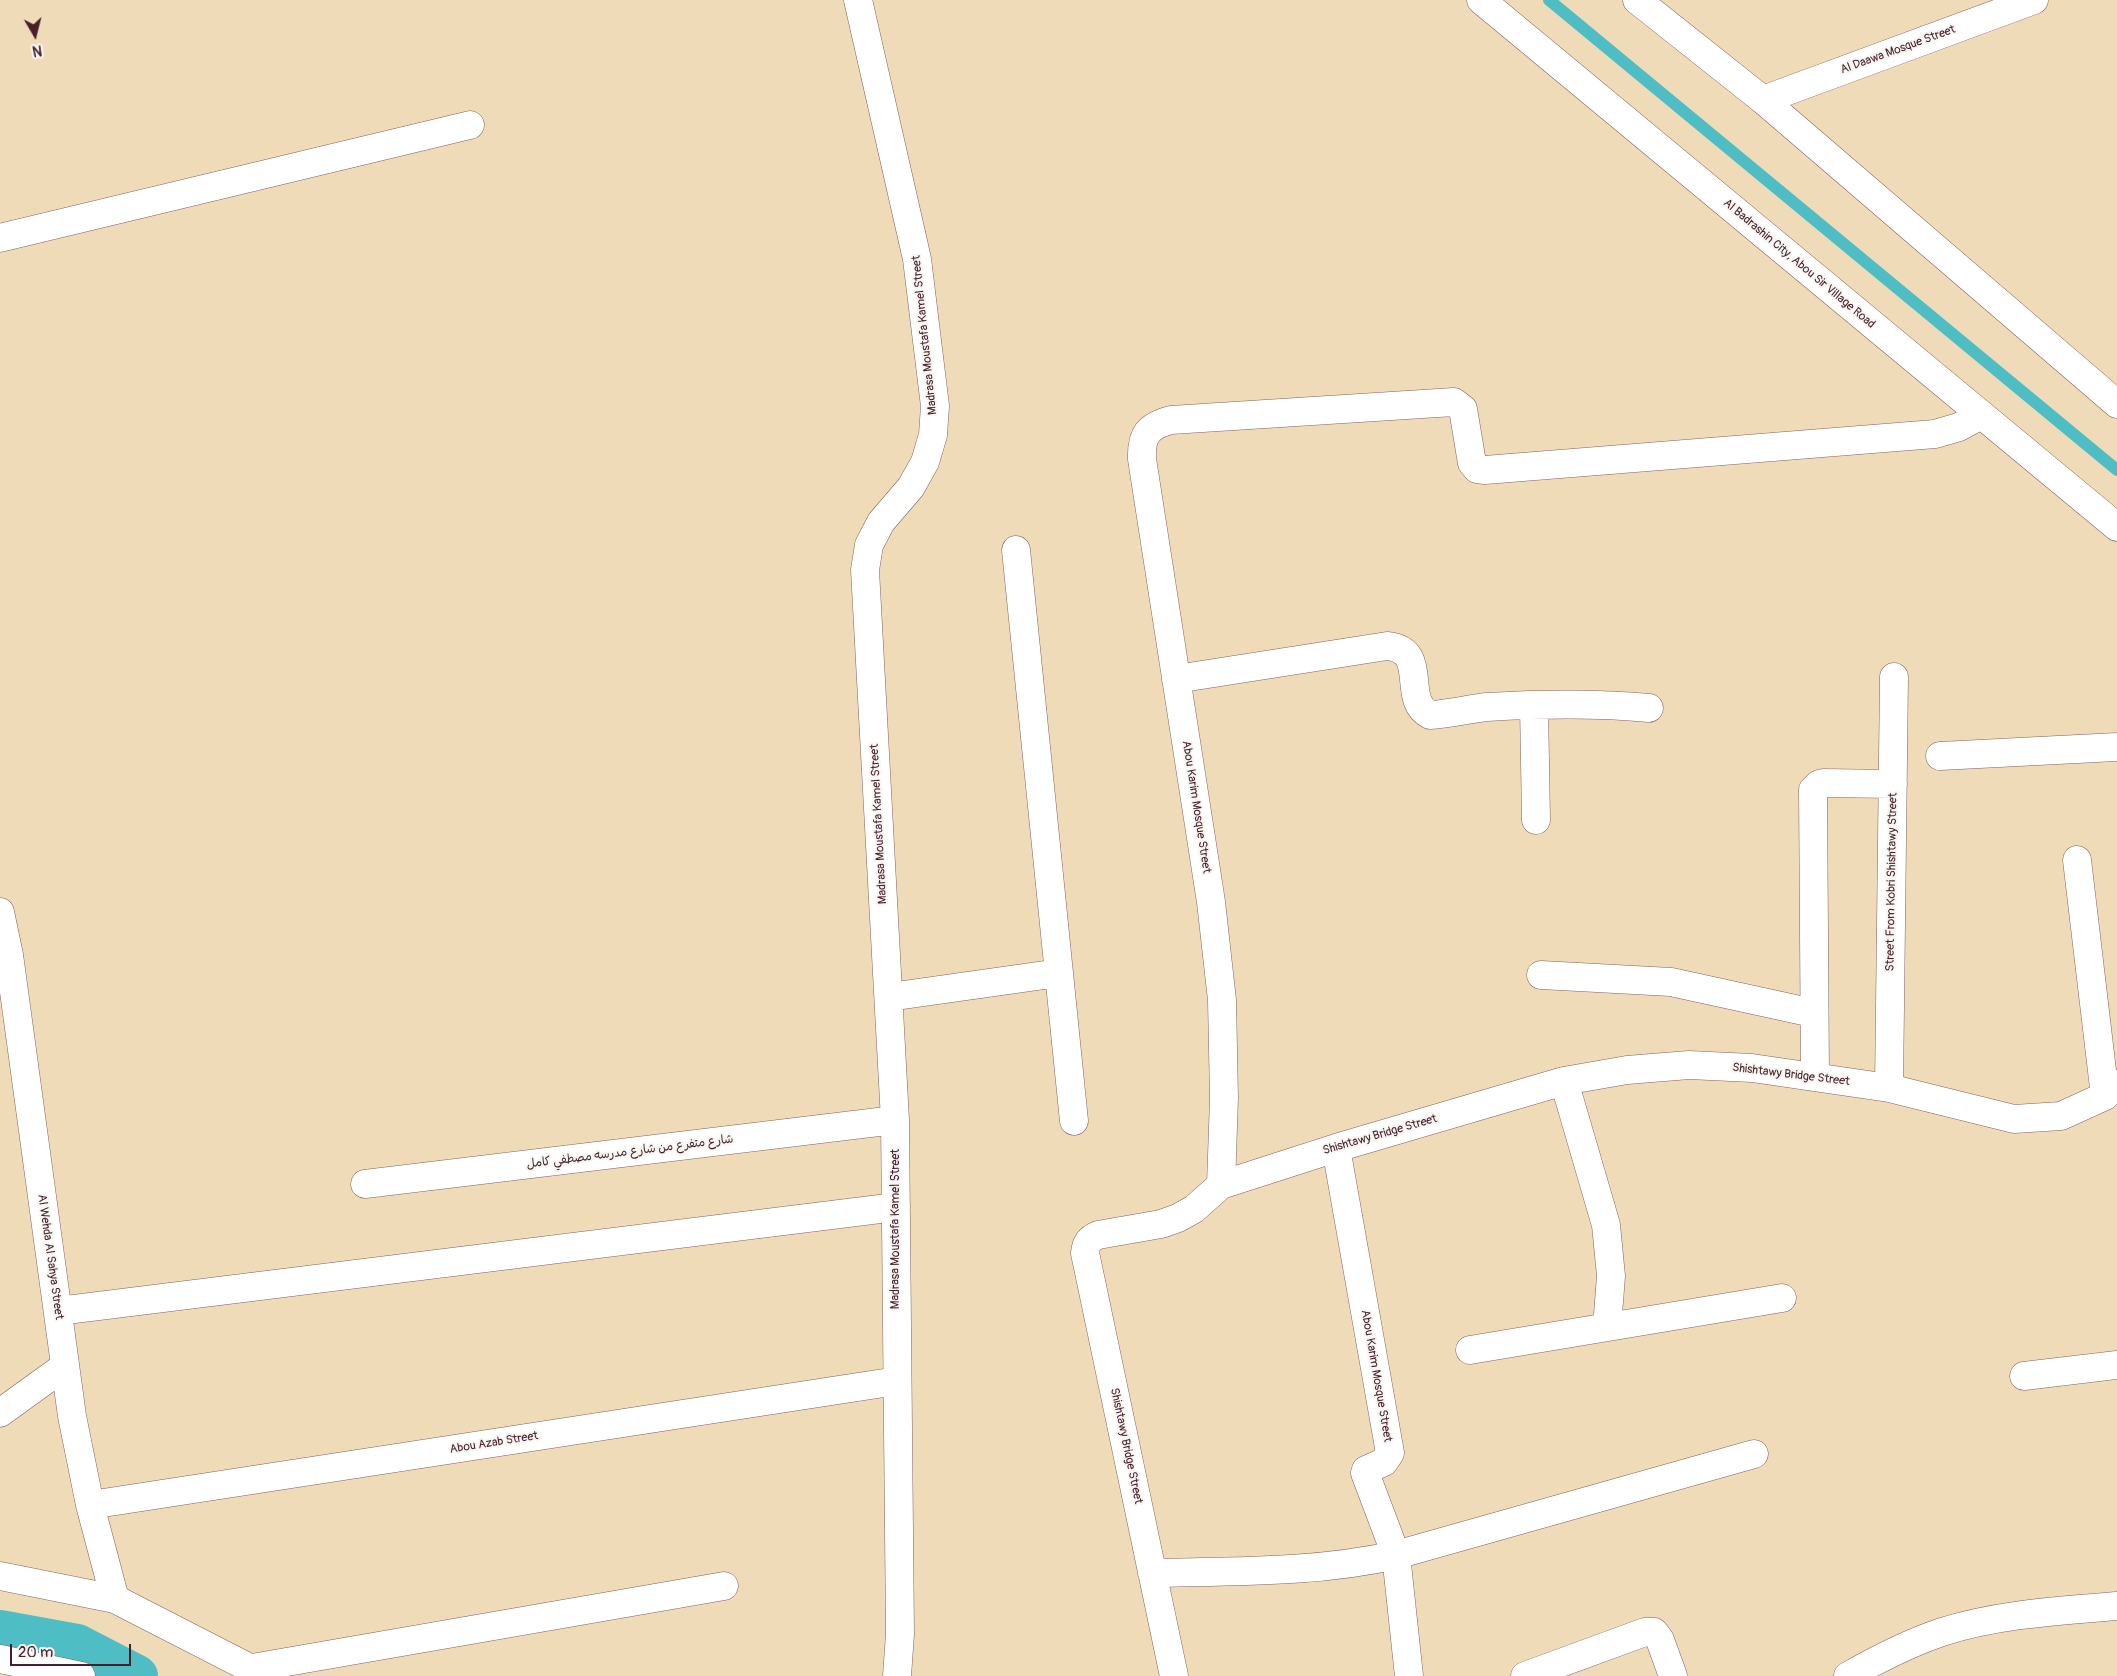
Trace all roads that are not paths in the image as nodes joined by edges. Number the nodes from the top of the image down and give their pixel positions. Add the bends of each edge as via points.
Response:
1 (858, 0) edge
2 (1481, 0) edge
3 (1638, 0) edge
4 (2034, 0) edge
5 (1763, 100) junction
6 (470, 125) dead end
7 (0, 238) edge
8 (2117, 404) edge
9 (1981, 415) junction
10 (2117, 528) edge
11 (1016, 550) dead end
12 (1894, 677) dead end
13 (1176, 679) junction
14 (1534, 705) junction
15 (1649, 708) dead end
16 (2117, 748) edge
17 (1940, 756) dead end
18 (1893, 784) junction
19 (1536, 820) dead end
20 (2076, 860) dead end
21 (0, 912) edge
22 (4, 956) edge
23 (1059, 973) junction
24 (1541, 975) dead end
25 (889, 997) junction
26 (1813, 1013) junction
27 (1815, 1076) junction
28 (1564, 1081) junction
29 (1889, 1088) junction
30 (2111, 1090) edge
31 (895, 1120) junction
32 (1074, 1121) dead end
33 (1336, 1148) junction
34 (365, 1184) dead end
35 (1221, 1185) junction
36 (896, 1207) junction
37 (1782, 1298) dead end
38 (58, 1311) junction
39 (1607, 1327) junction
40 (1470, 1350) dead end
41 (2117, 1365) edge
42 (65, 1366) junction
43 (2024, 1376) dead end
44 (897, 1382) junction
45 (0, 1413) edge
46 (1754, 1454) dead end
47 (90, 1505) junction
48 (1396, 1555) junction
49 (1152, 1573) junction
50 (0, 1576) edge
51 (724, 1586) dead end
52 (115, 1599) junction
53 (2117, 1606) edge
54 (0, 1659) edge
55 (1890, 1665) edge
56 (258, 1672) edge
57 (81, 1676) edge
58 (897, 1676) edge
59 (1174, 1676) edge
60 (1409, 1676) edge
61 (1525, 1676) edge
62 (1672, 1676) edge
63 (1848, 1676) edge

1 - 25 street, Madrasa Moustafa Kamel Street via 917,259 935,406 934,435 925,462 911,487 881,522 869,545 864,570
2 - 9 street, Al Badrashin City, Abou Sir Village Road
3 - 5 street
4 - 5 street, Al Daawa Mosque Street
5 - 8 street
6 - 7 street
9 - 10 street, Al Badrashin City, Abou Sir Village Road
9 - 13 street, Abou Karim Mosque Street via 1959,427 1935,434 1484,470 1477,469 1472,463 1463,409 1454,402 1172,420 1158,424 1147,432 1141,445
11 - 23 street
12 - 18 street, Street From Kobri Shishtawy Street
13 - 14 street via 1387,646 1398,647 1408,654 1418,704 1430,715
13 - 35 street, Abou Karim Mosque Street via 1211,902 1222,1000 1224,1098
14 - 15 street
14 - 19 street
16 - 17 street
18 - 26 street via 1819,784 1813,790
18 - 29 street, Street From Kobri Shishtawy Street
20 - 30 street
21 - 22 street, Al Wehda Al Sahya Street
22 - 38 street, Al Wehda Al Sahya Street
23 - 25 street
23 - 32 street
24 - 26 street via 1671,982
25 - 31 street, Madrasa Moustafa Kamel Street
26 - 27 street
27 - 28 street, Shishtawy Bridge Street via 1752,1068 1690,1066 1626,1070
27 - 29 street, Shishtawy Bridge Street
28 - 33 street, Shishtawy Bridge Street
28 - 39 street via 1606,1225 1611,1276
29 - 30 street, Shishtawy Bridge Street via 2014,1120 2061,1116
31 - 34 street, شارع متفرع من شارع مدرسه مصطفي كامل
31 - 36 street, Madrasa Moustafa Kamel Street
33 - 35 street, Shishtawy Bridge Street
33 - 48 street, Abou Karim Mosque Street via 1390,1453 1384,1462 1365,1473
35 - 49 street, Shishtawy Bridge Street via 1194,1209 1178,1218 1098,1235 1086,1244 1085,1253
36 - 38 street
36 - 44 street, Madrasa Moustafa Kamel Street
37 - 39 street
38 - 42 street, Al Wehda Al Sahya Street
39 - 40 street
41 - 43 street
42 - 45 street
42 - 47 street, Al Wehda Al Sahya Street
44 - 47 street, Abou Azab Street
44 - 58 street, Madrasa Moustafa Kamel Street via 900,1634
46 - 48 street
47 - 52 street, Al Wehda Al Sahya Street
48 - 49 street via 1328,1567
48 - 60 street, Abou Karim Mosque Street
49 - 59 street, Shishtawy Bridge Street
50 - 52 street
51 - 56 street
52 - 56 street
53 - 55 street via 2000,1618 1942,1632
54 - 57 street
55 - 63 street
61 - 62 street via 1646,1632 1654,1632 1660,1640

